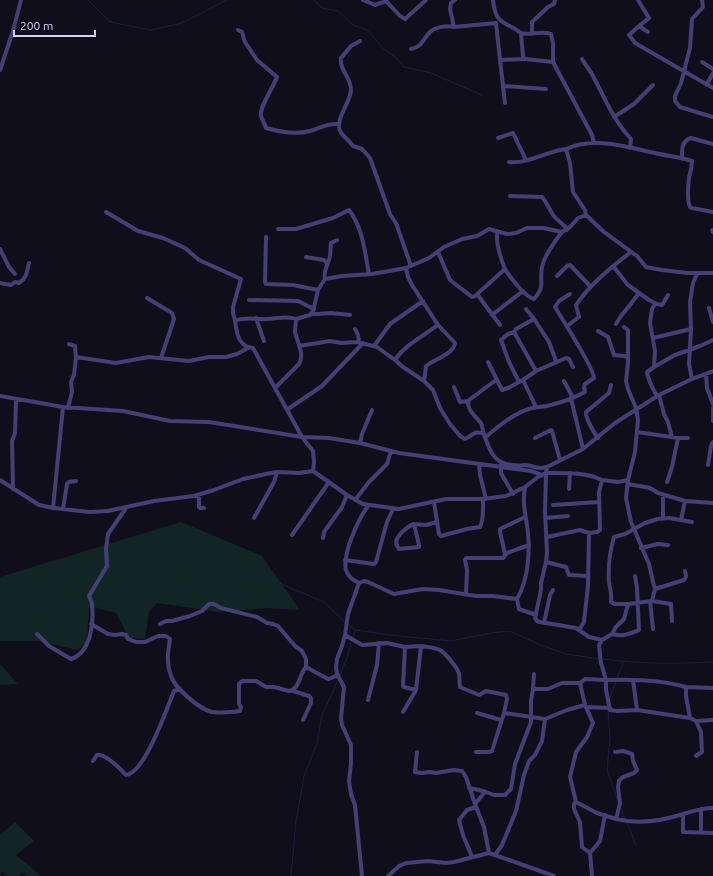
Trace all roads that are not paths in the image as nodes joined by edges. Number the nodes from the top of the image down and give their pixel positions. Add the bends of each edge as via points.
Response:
1 (21, 0) edge
2 (363, 0) edge
3 (426, 0) edge
4 (455, 0) edge
5 (493, 0) edge
6 (555, 0) edge
7 (638, 0) edge
8 (702, 0) edge
9 (494, 12) junction
10 (496, 23) junction
11 (639, 26) junction
12 (454, 27) junction
13 (238, 30) dead end
14 (648, 32) dead end
15 (521, 33) junction
16 (532, 34) junction
17 (360, 41) dead end
18 (411, 49) dead end
19 (525, 59) junction
20 (582, 59) dead end
21 (500, 60) junction
22 (553, 62) junction
23 (702, 62) dead end
24 (713, 69) edge
25 (0, 70) edge
26 (684, 72) junction
27 (713, 73) edge
28 (707, 84) junction
29 (653, 85) dead end
30 (504, 86) junction
31 (713, 88) edge
32 (546, 90) dead end
33 (505, 103) dead end
34 (614, 117) junction
35 (713, 117) edge
36 (339, 125) junction
37 (498, 138) dead end
38 (594, 143) junction
39 (713, 144) edge
40 (630, 148) junction
41 (566, 149) junction
42 (682, 159) junction
43 (526, 160) junction
44 (509, 162) dead end
45 (510, 196) dead end
46 (106, 212) dead end
47 (713, 212) edge
48 (586, 215) junction
49 (278, 229) dead end
50 (497, 231) junction
51 (564, 231) junction
52 (266, 237) dead end
53 (337, 240) dead end
54 (0, 249) edge
55 (438, 252) junction
56 (631, 252) junction
57 (306, 257) dead end
58 (29, 263) dead end
59 (327, 263) junction
60 (613, 266) junction
61 (408, 267) junction
62 (505, 269) junction
63 (713, 273) edge
64 (15, 274) dead end
65 (369, 274) junction
66 (697, 274) junction
67 (557, 276) dead end
68 (325, 279) junction
69 (0, 283) edge
70 (590, 286) junction
71 (318, 290) junction
72 (523, 291) junction
73 (639, 293) junction
74 (477, 294) junction
75 (570, 294) dead end
76 (668, 295) dead end
77 (147, 298) dead end
78 (249, 300) dead end
79 (423, 301) junction
80 (655, 304) junction
81 (709, 308) dead end
82 (314, 309) junction
83 (526, 309) dead end
84 (311, 314) junction
85 (350, 315) dead end
86 (492, 315) junction
87 (256, 318) junction
88 (296, 319) junction
89 (534, 319) junction
90 (235, 321) junction
91 (713, 322) edge
92 (616, 324) dead end
93 (438, 325) junction
94 (500, 325) dead end
95 (567, 326) junction
96 (624, 327) dead end
97 (355, 329) dead end
98 (691, 329) junction
99 (598, 331) dead end
100 (514, 332) junction
101 (653, 338) junction
102 (713, 340) edge
103 (264, 341) dead end
104 (361, 342) junction
105 (69, 344) dead end
106 (299, 346) junction
107 (374, 346) junction
108 (248, 348) junction
109 (690, 350) junction
110 (76, 357) junction
111 (161, 358) junction
112 (628, 358) junction
113 (395, 360) junction
114 (556, 361) junction
115 (488, 362) dead end
116 (573, 367) dead end
117 (654, 367) junction
118 (536, 371) junction
119 (713, 371) edge
120 (706, 374) junction
121 (692, 379) junction
122 (496, 380) junction
123 (424, 381) junction
124 (521, 381) junction
125 (564, 381) dead end
126 (611, 385) dead end
127 (454, 387) dead end
128 (276, 388) junction
129 (0, 396) edge
130 (658, 396) junction
131 (572, 398) junction
132 (16, 399) junction
133 (468, 402) junction
134 (713, 404) edge
135 (65, 407) junction
136 (536, 407) junction
137 (636, 408) junction
138 (713, 408) edge
139 (288, 409) junction
140 (372, 410) dead end
141 (713, 422) edge
142 (637, 432) junction
143 (484, 436) junction
144 (302, 437) junction
145 (672, 437) junction
146 (535, 438) dead end
147 (598, 438) junction
148 (678, 438) junction
149 (688, 438) dead end
150 (360, 442) junction
151 (713, 442) edge
152 (583, 448) junction
153 (392, 450) junction
154 (494, 458) junction
155 (560, 460) junction
156 (479, 464) junction
157 (708, 464) dead end
158 (501, 465) junction
159 (489, 466) junction
160 (547, 467) junction
161 (313, 471) junction
162 (277, 472) junction
163 (570, 473) junction
164 (544, 474) junction
165 (0, 480) edge
166 (602, 480) junction
167 (76, 482) dead end
168 (328, 482) junction
169 (628, 482) junction
170 (667, 482) dead end
171 (526, 487) junction
172 (13, 489) junction
173 (569, 489) dead end
174 (513, 494) junction
175 (664, 494) junction
176 (199, 495) junction
177 (347, 495) junction
178 (485, 499) junction
179 (354, 500) junction
180 (685, 501) junction
181 (434, 502) junction
182 (599, 502) junction
183 (713, 503) edge
184 (369, 505) junction
185 (553, 506) dead end
186 (53, 508) junction
187 (126, 508) junction
188 (204, 508) dead end
189 (393, 508) junction
190 (62, 509) junction
191 (568, 516) dead end
192 (525, 517) junction
193 (254, 518) dead end
194 (545, 518) junction
195 (663, 518) junction
196 (681, 520) junction
197 (437, 522) junction
198 (692, 522) dead end
199 (414, 524) junction
200 (634, 529) junction
201 (589, 533) junction
202 (292, 535) dead end
203 (547, 537) junction
204 (323, 538) dead end
205 (529, 545) junction
206 (668, 545) dead end
207 (641, 548) junction
208 (505, 554) junction
209 (345, 560) junction
210 (546, 562) junction
211 (685, 571) dead end
212 (588, 576) junction
213 (635, 576) dead end
214 (359, 583) junction
215 (655, 589) junction
216 (553, 590) dead end
217 (466, 594) junction
218 (517, 599) junction
219 (651, 601) junction
220 (638, 603) junction
221 (628, 604) junction
222 (536, 615) junction
223 (672, 621) dead end
224 (544, 623) junction
225 (91, 624) junction
226 (160, 624) dead end
227 (579, 630) junction
228 (653, 630) dead end
229 (37, 634) dead end
230 (612, 634) junction
231 (345, 635) junction
232 (602, 640) junction
233 (379, 643) junction
234 (405, 646) junction
235 (421, 646) junction
236 (306, 667) junction
237 (534, 674) dead end
238 (338, 675) junction
239 (606, 680) junction
240 (633, 680) junction
241 (580, 683) junction
242 (686, 687) junction
243 (713, 688) edge
244 (180, 689) junction
245 (416, 690) junction
246 (533, 690) junction
247 (293, 691) junction
248 (368, 700) dead end
249 (586, 706) junction
250 (610, 708) junction
251 (637, 710) junction
252 (403, 712) dead end
253 (477, 713) dead end
254 (504, 713) junction
255 (532, 718) junction
256 (690, 718) junction
257 (545, 719) junction
258 (303, 720) dead end
259 (502, 720) junction
260 (713, 720) edge
261 (696, 721) junction
262 (417, 752) dead end
263 (476, 752) dead end
264 (614, 752) dead end
265 (696, 756) dead end
266 (93, 761) dead end
267 (469, 788) junction
268 (486, 792) junction
269 (576, 802) junction
270 (476, 806) junction
271 (713, 808) edge
272 (700, 809) junction
273 (683, 814) junction
274 (605, 815) junction
275 (616, 819) junction
276 (701, 833) junction
277 (713, 833) edge
278 (489, 852) junction
279 (590, 853) junction
280 (495, 855) junction
281 (472, 857) junction
282 (362, 876) edge
283 (388, 876) edge
284 (554, 876) edge
285 (592, 876) edge

1 - 25 street
2 - 3 street via 375,5 386,1 405,19
4 - 12 street via 451,3 450,9
5 - 9 street
6 - 16 street via 554,4 548,6 532,22
7 - 11 street via 649,18
8 - 26 street via 703,7 692,19 690,48
9 - 10 street
9 - 15 street via 500,21
10 - 12 street
10 - 21 street
11 - 14 street
11 - 26 street via 629,35 635,43
12 - 18 street via 448,25 430,31 422,43
13 - 36 street via 242,32 245,42 257,60 277,77 260,115 266,128 294,133 311,131 330,124
15 - 16 street
15 - 19 street via 522,56
16 - 22 street via 551,34
17 - 36 street via 351,46 341,58 340,66 348,76 351,90
19 - 21 street
19 - 22 street
20 - 34 street
21 - 30 street
22 - 38 street
23 - 24 street
26 - 28 street
26 - 35 street via 675,101 680,107
27 - 28 street
28 - 31 street
29 - 34 street via 634,104
30 - 32 street
30 - 33 street
34 - 40 street via 631,139
36 - 61 street via 341,134 352,146 362,148 370,158 390,214 396,223
37 - 43 street via 513,133
38 - 40 street
38 - 41 street
39 - 42 street via 688,139 683,146
40 - 42 street
41 - 43 street via 554,150 542,157
41 - 48 street via 573,192
42 - 47 street via 692,162 688,198 690,207
43 - 44 street via 519,163
45 - 51 street via 542,198 565,226
46 - 90 street via 138,231 185,248 199,260 241,279 233,307
48 - 51 street via 578,218
48 - 56 street
49 - 65 street via 296,229 350,210 363,240
50 - 51 street via 512,234 527,228 543,228
50 - 55 street via 487,230 477,236 444,246
50 - 62 street via 497,243
51 - 72 street via 543,264 539,294 533,299
52 - 71 street via 266,284 294,285
53 - 59 street via 331,243
54 - 64 street
55 - 61 street
55 - 74 street via 450,280 472,297
56 - 60 street
56 - 66 street via 648,268
57 - 59 street via 324,260
58 - 69 street via 27,274 19,283
59 - 68 street
60 - 70 street
60 - 73 street via 628,285
61 - 65 street
61 - 79 street via 408,277
62 - 72 street
62 - 74 street
63 - 66 street
65 - 68 street
66 - 98 street via 690,302
67 - 70 street via 570,265
68 - 71 street
70 - 95 street via 576,305 579,317
71 - 82 street
72 - 86 street
73 - 80 street
73 - 92 street
74 - 86 street
75 - 95 street via 559,300 555,306
76 - 80 street via 662,305
77 - 111 street via 172,313 174,319
78 - 82 street via 298,301
79 - 93 street
79 - 107 street via 390,324
80 - 101 street via 650,323
81 - 91 street
82 - 84 street
83 - 89 street
84 - 85 street
84 - 88 street
86 - 94 street
87 - 88 street
87 - 90 street
87 - 103 street
88 - 106 street via 295,330
89 - 100 street
89 - 114 street via 549,342
90 - 108 street via 240,342
93 - 113 street via 399,354
93 - 123 street via 455,345 446,354 426,366
95 - 131 street via 594,376 585,384 585,392
96 - 112 street via 628,330
97 - 104 street
98 - 101 street
98 - 109 street
99 - 112 street via 608,337 614,355
100 - 118 street
100 - 124 street via 502,340 509,362
101 - 117 street
102 - 109 street
104 - 106 street via 330,341
104 - 107 street
104 - 139 street via 334,375
105 - 110 street via 75,346
106 - 128 street via 302,360 300,364
107 - 113 street
108 - 111 street via 226,357 189,361
108 - 128 street via 253,348
109 - 117 street
109 - 121 street
110 - 111 street via 116,362 149,357
110 - 135 street via 71,382 72,392
112 - 137 street via 626,386
113 - 123 street
114 - 116 street via 568,358
114 - 118 street
115 - 122 street
117 - 130 street via 647,374
118 - 124 street
119 - 120 street
120 - 121 street
120 - 134 street via 707,388
121 - 130 street
122 - 124 street via 503,390
122 - 133 street
123 - 143 street via 433,390 440,408 460,436 466,439 478,432
124 - 136 street
125 - 131 street
126 - 147 street via 609,393 585,414
127 - 133 street via 460,402
128 - 139 street
129 - 132 street
130 - 137 street
130 - 145 street
131 - 136 street
131 - 152 street
132 - 135 street
132 - 172 street via 15,433 12,441
133 - 143 street via 469,408 482,426
135 - 144 street via 123,411 170,420 209,422
135 - 186 street
136 - 143 street via 515,415
137 - 142 street
137 - 147 street
138 - 141 street
139 - 144 street
140 - 150 street
142 - 145 street
142 - 169 street
143 - 154 street
144 - 150 street
144 - 161 street via 313,452
145 - 148 street
146 - 155 street via 551,430
147 - 152 street
148 - 149 street
148 - 170 street
150 - 153 street
151 - 157 street
152 - 155 street
153 - 156 street
153 - 179 street via 387,464
154 - 158 street
154 - 159 street
155 - 160 street
156 - 159 street
156 - 178 street
158 - 159 street
158 - 160 street via 538,469
158 - 164 street
158 - 174 street via 501,473
160 - 164 street
161 - 162 street
161 - 168 street
162 - 176 street via 243,479
162 - 193 street
163 - 164 street
163 - 166 street
163 - 173 street
164 - 171 street
164 - 194 street
165 - 172 street
166 - 169 street
166 - 182 street
167 - 190 street via 67,484
168 - 177 street
168 - 202 street
169 - 175 street
169 - 200 street via 626,498
171 - 174 street
171 - 192 street via 523,508
172 - 186 street via 39,505
174 - 178 street
175 - 180 street
175 - 195 street
176 - 187 street
176 - 188 street via 199,507
177 - 179 street
177 - 204 street via 324,532
178 - 181 street via 446,499
178 - 197 street via 480,527 441,536
179 - 184 street
180 - 183 street
180 - 196 street
181 - 189 street via 408,508
181 - 197 street
182 - 185 street
182 - 201 street via 600,530
184 - 189 street
184 - 209 street
186 - 190 street
187 - 190 street via 90,512
187 - 225 street via 108,534 107,566 89,596 92,602
189 - 209 street via 376,562 374,564
191 - 194 street
192 - 205 street
192 - 208 street via 500,529
194 - 203 street
195 - 196 street
195 - 200 street
196 - 198 street
197 - 199 street via 426,525
199 - 199 street via 419,547 399,549 397,539
200 - 207 street
200 - 221 street via 614,537 610,567 611,602
201 - 203 street via 580,530
201 - 212 street
203 - 210 street
205 - 208 street
205 - 218 street via 524,584
206 - 207 street via 658,544
207 - 215 street
208 - 217 street via 503,558 466,558
209 - 214 street via 349,576
210 - 212 street via 566,567 569,575
210 - 222 street
211 - 215 street via 684,580
212 - 227 street via 584,622
213 - 220 street
214 - 217 street via 368,582 394,594 423,589
214 - 231 street via 348,614
215 - 219 street
216 - 224 street
217 - 218 street
218 - 222 street via 519,609
219 - 220 street
219 - 223 street via 671,604
219 - 228 street
220 - 221 street
220 - 230 street via 638,630 620,636
221 - 230 street via 624,618
222 - 224 street via 536,620
224 - 227 street
225 - 229 street via 90,640 72,659 49,646
225 - 244 street via 108,634 126,635 128,639 136,642 166,636 170,639 167,657 171,675
226 - 236 street via 190,616 202,611 209,604 214,604 278,626 302,651
227 - 232 street via 589,638
230 - 232 street
231 - 233 street via 362,645
231 - 238 street via 337,659
232 - 239 street via 599,647
233 - 234 street
233 - 248 street via 377,665
234 - 235 street
234 - 245 street via 403,686
235 - 245 street
235 - 254 street via 443,652 458,671 460,687 479,695 486,692 506,696
236 - 238 street via 329,679
236 - 247 street
237 - 246 street
238 - 282 street via 344,687 342,725 351,745 349,781 355,805
239 - 240 street
239 - 241 street via 585,679
239 - 250 street
240 - 242 street
240 - 251 street
241 - 246 street via 562,683 548,689
241 - 249 street
242 - 243 street
242 - 256 street
244 - 247 street via 197,704 212,712 240,711 242,707 239,704 239,684 242,681 256,681 266,686
244 - 266 street via 174,691 142,763 130,775 126,775 102,755 97,755
245 - 252 street
246 - 255 street
247 - 258 street via 312,698
249 - 250 street
249 - 257 street via 566,710
249 - 269 street via 593,724 576,752 570,777
250 - 251 street via 612,711
251 - 256 street
253 - 259 street
254 - 255 street
254 - 259 street
255 - 257 street
255 - 268 street via 515,764 511,789 505,795
256 - 261 street
257 - 280 street via 542,740 529,761 516,811 502,845
259 - 263 street via 491,752
260 - 261 street
261 - 265 street via 701,732 702,752
262 - 267 street via 415,772 460,770 464,772
264 - 275 street via 626,751 632,754 632,761 637,770 619,781 620,803
267 - 268 street
267 - 270 street
268 - 270 street
269 - 274 street
269 - 279 street via 574,806 580,822 582,847
270 - 278 street
270 - 281 street via 467,810 459,823
271 - 272 street
272 - 273 street
272 - 276 street
273 - 275 street via 640,822
273 - 276 street via 683,832
274 - 275 street
274 - 279 street via 600,841
276 - 277 street
278 - 280 street
278 - 281 street
279 - 285 street
280 - 284 street
281 - 283 street via 446,863 406,863

